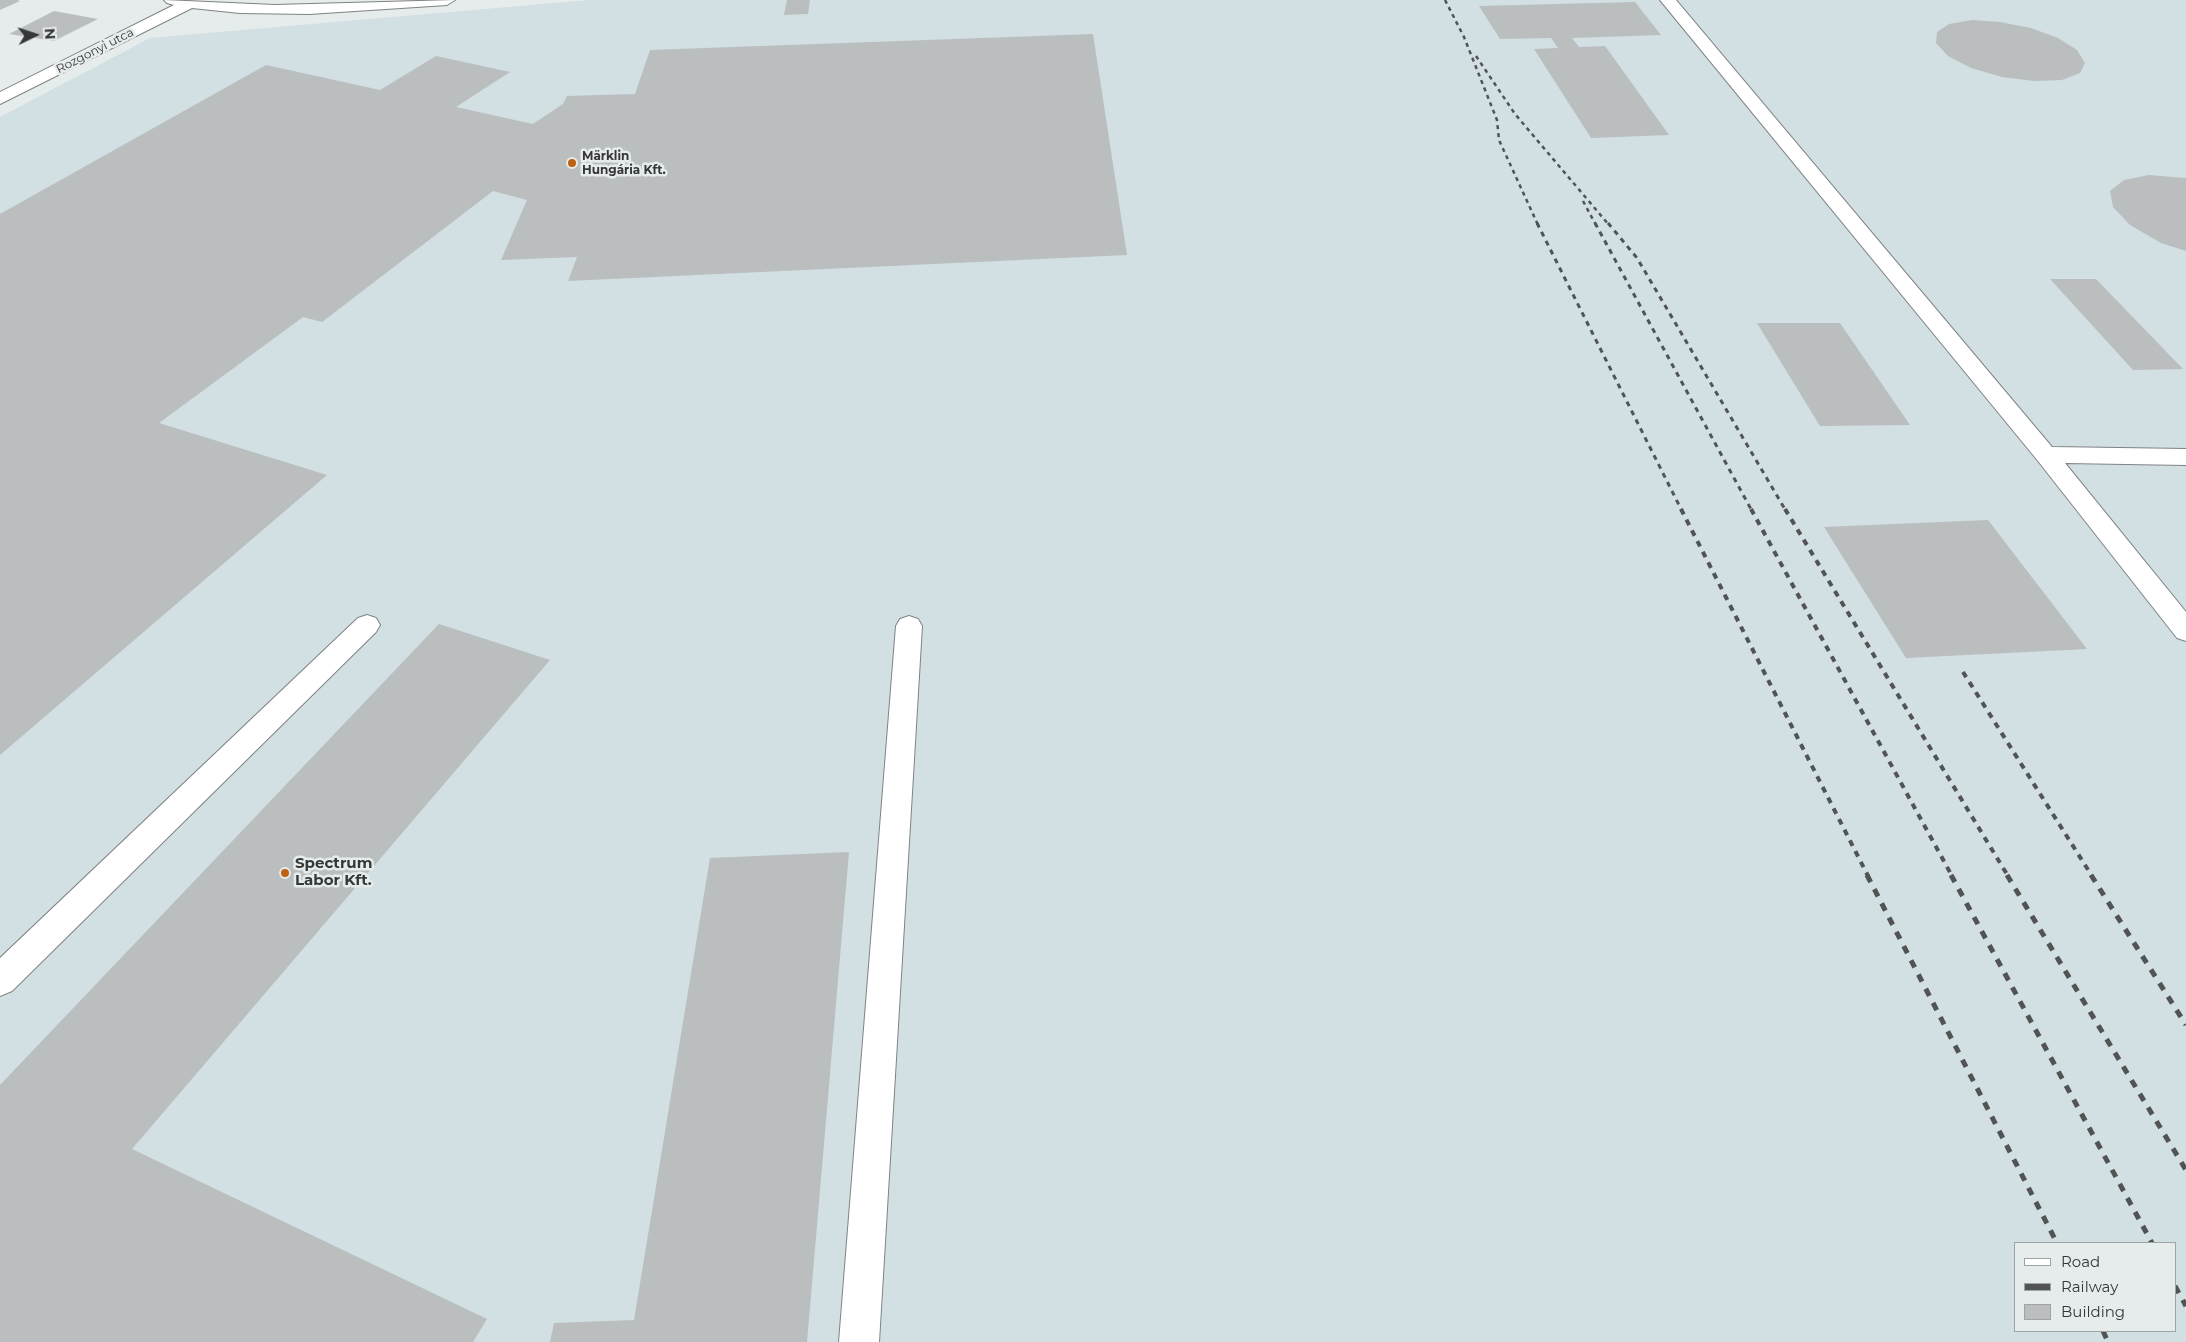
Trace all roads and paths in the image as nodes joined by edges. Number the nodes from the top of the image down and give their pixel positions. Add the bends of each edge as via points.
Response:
1 (172, 0) edge
2 (447, 0) edge
3 (1668, 0) edge
4 (189, 3) junction
5 (0, 99) edge
6 (2046, 455) junction
7 (2186, 457) edge
8 (367, 625) dead end
9 (909, 626) dead end
10 (2186, 631) edge
11 (0, 980) edge
12 (858, 1342) edge

1 - 4 street
2 - 4 street via 374,7 284,10
3 - 6 street
4 - 5 street, Rozgonyi utca
6 - 7 street
6 - 10 street
8 - 11 street
9 - 12 street

